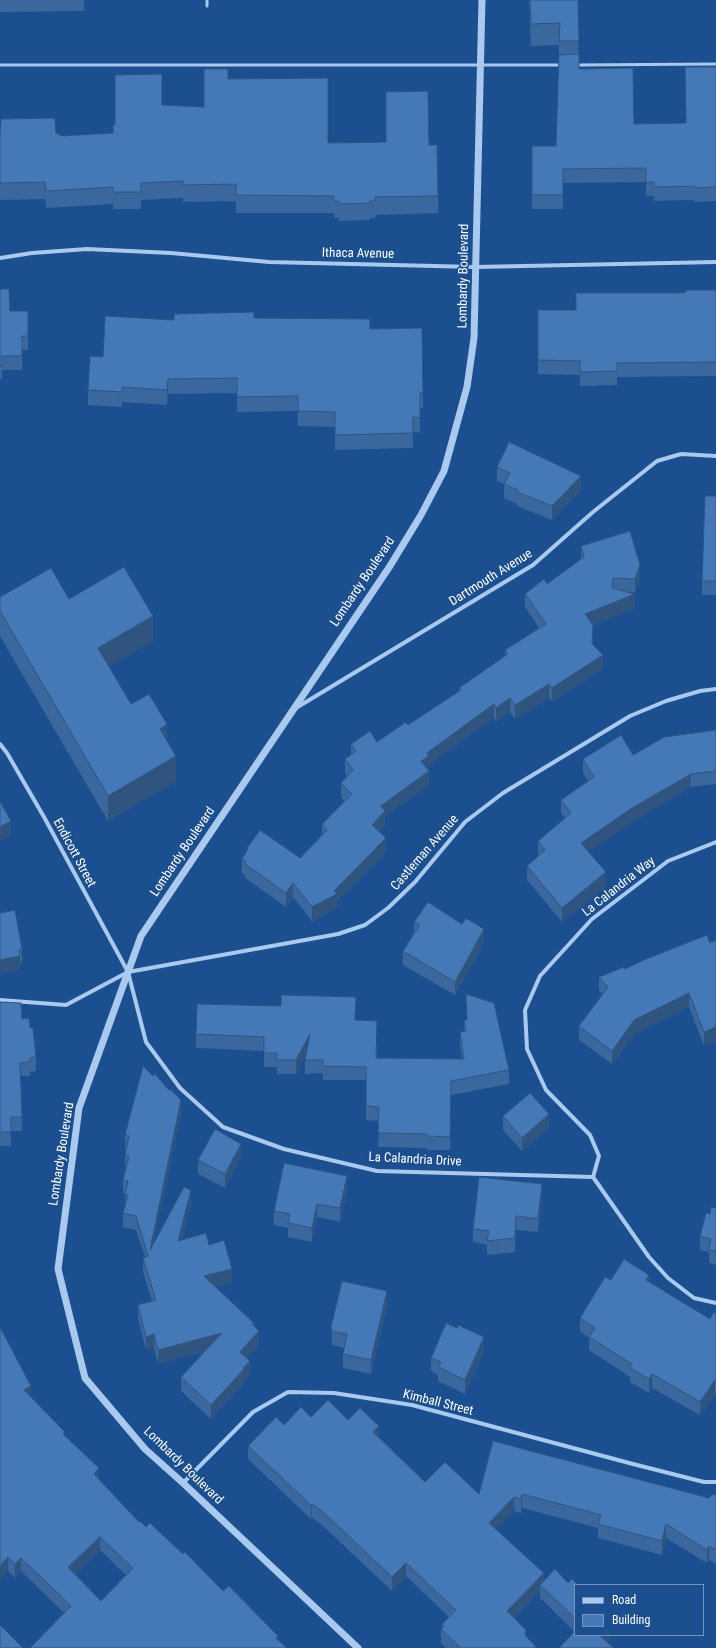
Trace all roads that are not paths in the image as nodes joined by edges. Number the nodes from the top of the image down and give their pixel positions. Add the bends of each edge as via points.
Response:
1 (207, 0) edge
2 (482, 0) edge
3 (207, 6) dead end
4 (716, 64) edge
5 (0, 65) edge
6 (567, 65) edge
7 (575, 65) edge
8 (481, 66) junction
9 (0, 258) edge
10 (716, 262) edge
11 (476, 267) junction
12 (716, 456) edge
13 (716, 689) edge
14 (292, 711) junction
15 (0, 744) edge
16 (716, 842) edge
17 (128, 972) junction
18 (0, 1000) edge
19 (593, 1177) junction
20 (716, 1303) edge
21 (716, 1482) edge
22 (183, 1483) junction
23 (358, 1648) edge

1 - 3 lane
2 - 8 street, Lombardy Boulevard
4 - 7 lane
5 - 8 lane
6 - 8 lane
8 - 11 street, Lombardy Boulevard
9 - 11 street, Ithaca Avenue via 87,249 269,262
10 - 11 street, Ithaca Avenue
11 - 14 street, Lombardy Boulevard via 474,338 467,387 444,471 390,566
12 - 14 street, Dartmouth Avenue via 681,454 657,461 593,512 533,565
13 - 17 street, Castleman Avenue via 666,701 630,716 503,793 464,822 415,882 388,908 365,925 338,934
14 - 17 street, Lombardy Boulevard via 141,936
15 - 17 street, Endicott Street via 44,818
16 - 19 street, La Calandria Way via 668,861 592,919 540,976 525,1010 527,1049 546,1090 590,1134 598,1156
17 - 18 street, Castleman Avenue via 66,1005
17 - 19 street, La Calandria Drive via 146,1042 180,1088 223,1127 284,1149 377,1171
17 - 22 street, Lombardy Boulevard via 79,1108 58,1269 85,1378 145,1449
19 - 20 street via 649,1257 663,1272 694,1298
21 - 22 street, Kimball Street via 704,1482 412,1405 334,1393 288,1392 252,1412
22 - 23 street, Lombardy Boulevard

